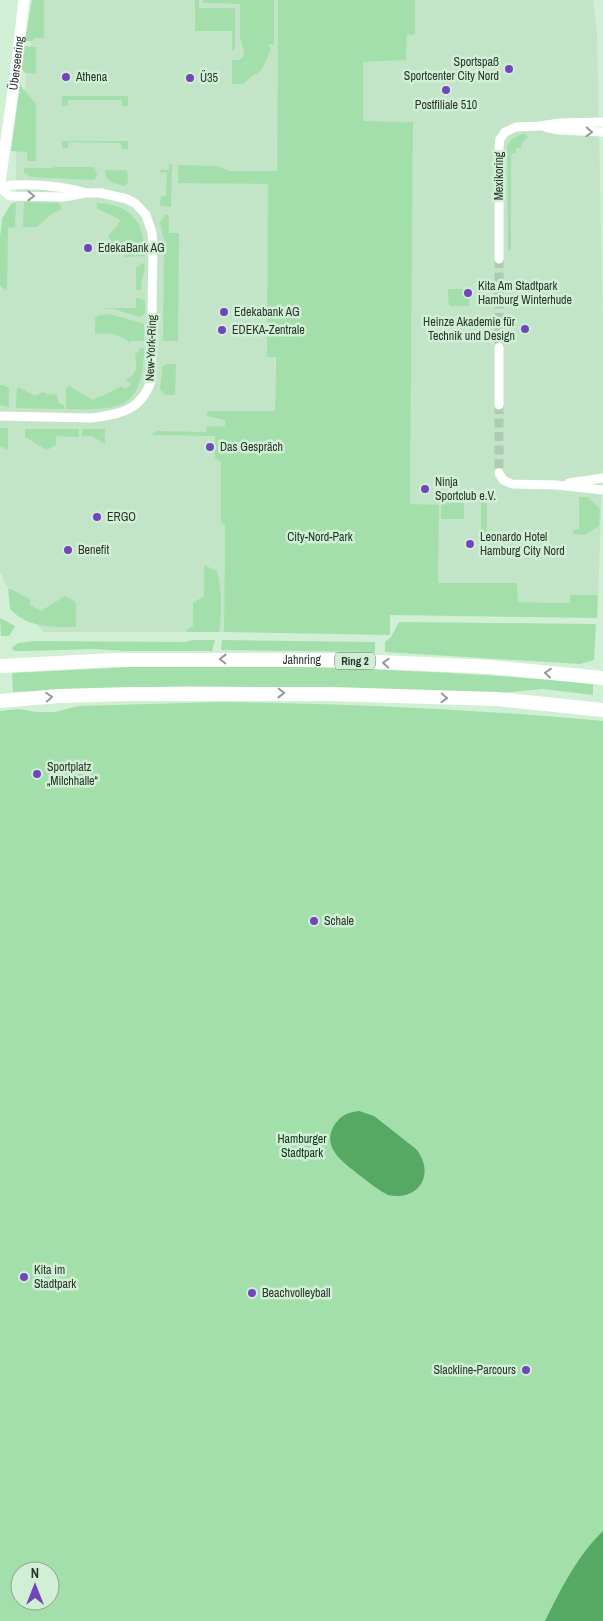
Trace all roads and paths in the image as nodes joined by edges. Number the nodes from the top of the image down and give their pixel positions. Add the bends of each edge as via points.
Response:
1 (23, 1) edge
2 (603, 122) edge
3 (540, 126) junction
4 (603, 132) edge
5 (0, 182) edge
6 (0, 188) edge
7 (499, 259) tunnel mouth
8 (499, 347) tunnel mouth
9 (499, 405) tunnel mouth
10 (0, 416) edge
11 (499, 473) dead end
12 (603, 478) edge
13 (556, 485) junction
14 (603, 490) edge
15 (0, 666) edge
16 (601, 674) edge
17 (0, 700) edge
18 (601, 709) edge

1 - 5 street, Überseering
2 - 3 street, Mexikoring
3 -> 4 street, Mexikoring
3 - 7 street, Mexikoring via 512,128 500,139
6 - 10 street, New-York-Ring via 11,185 74,189 127,199 142,210 150,223 153,244 152,381 147,394 135,407 104,416
8 - 9 street
11 - 13 street via 507,483
12 - 13 street
13 - 14 street
16 -> 15 main road, Jahnring / Ring 2 via 335,660 114,660
17 -> 18 main road via 131,694 331,694 496,700

